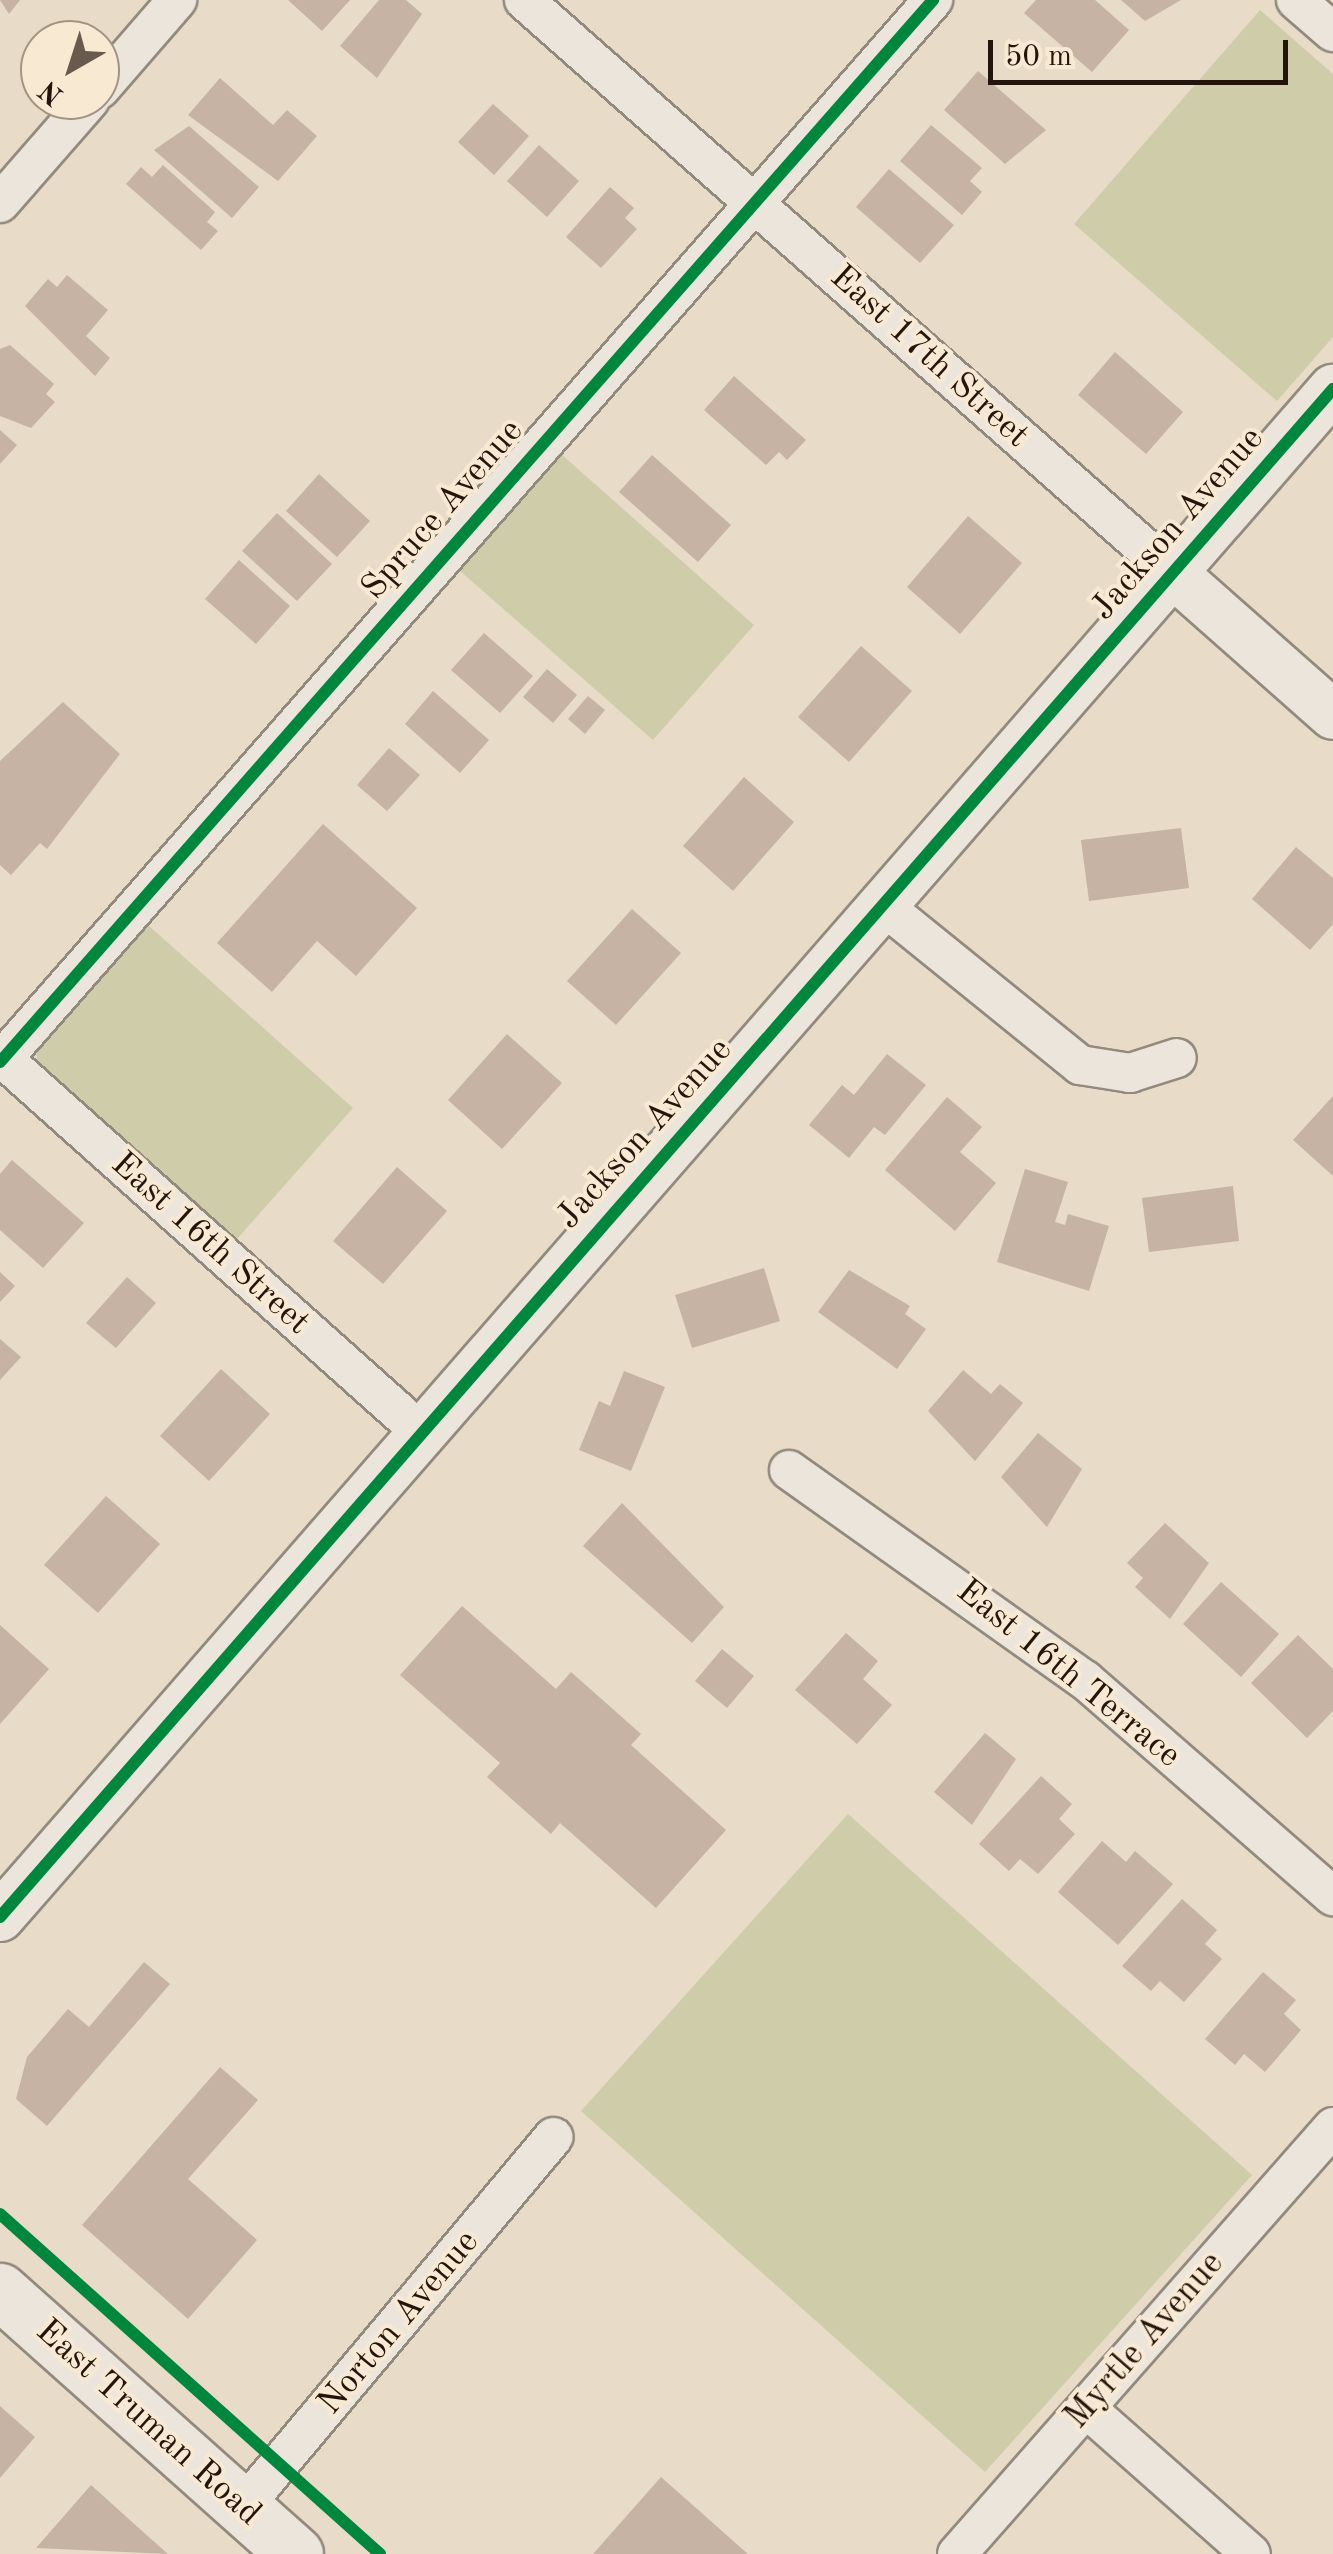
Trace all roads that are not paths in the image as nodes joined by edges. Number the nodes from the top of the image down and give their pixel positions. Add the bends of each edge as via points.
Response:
1 (178, 0) edge
2 (524, 0) edge
3 (933, 0) edge
4 (1296, 0) edge
5 (1333, 32) edge
6 (120, 66) edge
7 (73, 120) edge
8 (752, 201) junction
9 (0, 203) edge
10 (1333, 388) edge
11 (1175, 576) junction
12 (1333, 715) edge
13 (886, 908) junction
14 (1177, 1058) dead end
15 (1, 1059) edge
16 (421, 1432) junction
17 (789, 1470) dead end
18 (1333, 1896) edge
19 (0, 1917) edge
20 (1333, 2127) edge
21 (553, 2138) dead end
22 (0, 2291) edge
23 (1086, 2408) junction
24 (242, 2507) junction
25 (295, 2554) edge
26 (957, 2554) edge
27 (1251, 2554) edge

1 - 6 street
2 - 8 street, East 17th Street
3 - 8 street, Spruce Avenue
4 - 5 street
7 - 9 street
8 - 11 street, East 17th Street
8 - 15 street, Spruce Avenue
10 - 11 street, Jackson Avenue
11 - 12 street, East 17th Street
11 - 13 street, Jackson Avenue
13 - 14 street via 1080,1064 1130,1072
13 - 16 street, Jackson Avenue
15 - 16 street, East 16th Street
16 - 19 street, Jackson Avenue
17 - 18 street, East 16th Terrace via 1085,1680
20 - 23 street, Myrtle Avenue
21 - 24 street, Norton Avenue
22 - 24 main road, East Truman Road
23 - 26 street, Myrtle Avenue
23 - 27 street
24 - 25 main road, East Truman Road

